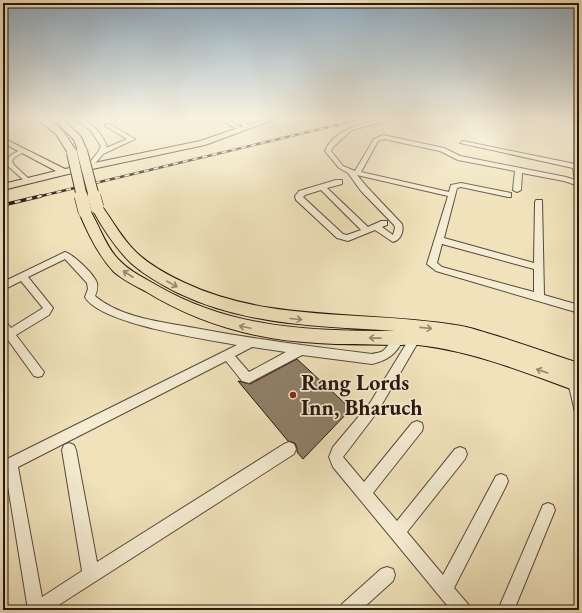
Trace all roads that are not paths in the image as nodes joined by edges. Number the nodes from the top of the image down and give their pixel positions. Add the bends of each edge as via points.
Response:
1 (14, 147) edge
2 (72, 147) edge
3 (77, 147) edge
4 (104, 147) edge
5 (115, 147) edge
6 (184, 147) edge
7 (330, 147) edge
8 (371, 147) edge
9 (430, 147) edge
10 (482, 147) edge
11 (22, 151) junction
12 (77, 152) junction
13 (101, 153) junction
14 (515, 153) junction
15 (90, 166) junction
16 (516, 170) junction
17 (64, 172) junction
18 (354, 172) junction
19 (26, 181) junction
20 (339, 182) dead end
21 (579, 183) edge
22 (3, 187) edge
23 (322, 187) junction
24 (517, 190) dead end
25 (452, 195) junction
26 (508, 195) dead end
27 (539, 202) dead end
28 (91, 210) junction
29 (384, 223) dead end
30 (376, 226) junction
31 (366, 230) junction
32 (439, 240) junction
33 (539, 267) junction
34 (22, 276) junction
35 (3, 286) edge
36 (539, 298) junction
37 (579, 309) edge
38 (5, 333) edge
39 (399, 338) junction
40 (415, 339) junction
41 (250, 343) junction
42 (301, 350) junction
43 (228, 354) junction
44 (38, 372) dead end
45 (577, 379) edge
46 (579, 408) edge
47 (417, 427) dead end
48 (289, 449) dead end
49 (68, 450) dead end
50 (460, 454) dead end
51 (7, 466) edge
52 (501, 481) dead end
53 (364, 493) junction
54 (548, 510) dead end
55 (397, 533) junction
56 (91, 575) junction
57 (387, 575) dead end
58 (445, 589) junction
59 (36, 610) edge
60 (348, 610) edge
61 (462, 610) edge
62 (506, 610) edge

1 - 11 main road
2 - 12 highway
3 - 12 highway
4 - 13 street
5 - 13 street
6 - 15 main road
7 - 18 street via 328,151 341,167
8 - 18 street
9 - 16 street via 442,149 458,158
10 - 14 street
11 - 17 main road
11 - 19 street via 9,161
12 - 28 highway, bridge
13 - 15 street
14 - 16 street
14 - 21 street via 574,166 577,168
15 - 17 main road
16 - 21 street
16 - 24 street
17 - 19 main road
18 - 25 street
18 - 30 street via 364,189 400,228 393,239
19 - 22 main road
20 - 23 street
23 - 31 street
23 - 31 street via 302,193 299,198 340,236 348,238
25 - 26 street via 454,187 461,185
25 - 32 street
27 - 33 street
39 -> 28 highway via 306,336 261,330 224,323 184,307 119,269 97,238
28 -> 45 highway via 132,257 152,273 215,303 282,318 424,327 458,332
29 - 30 street
30 - 31 street
32 - 33 street
32 - 36 street via 432,264 434,267
33 - 36 street
34 - 35 street
34 - 38 street via 48,308
34 - 41 street via 61,256 67,256 92,282 90,297 95,305 148,322
36 - 37 street
38 - 44 street
39 - 40 highway
39 - 42 street via 385,357 372,359
45 -> 40 highway via 458,344
40 - 53 street via 374,407 336,457
41 - 42 street
41 - 43 street
42 - 43 street via 249,378
43 - 51 street
45 - 46 street
47 - 53 street
48 - 56 street
49 - 56 street
50 - 55 street
51 - 59 street
52 - 58 street
53 - 55 street
54 - 62 street
55 - 58 street
56 - 59 street
57 - 60 street
58 - 61 street

